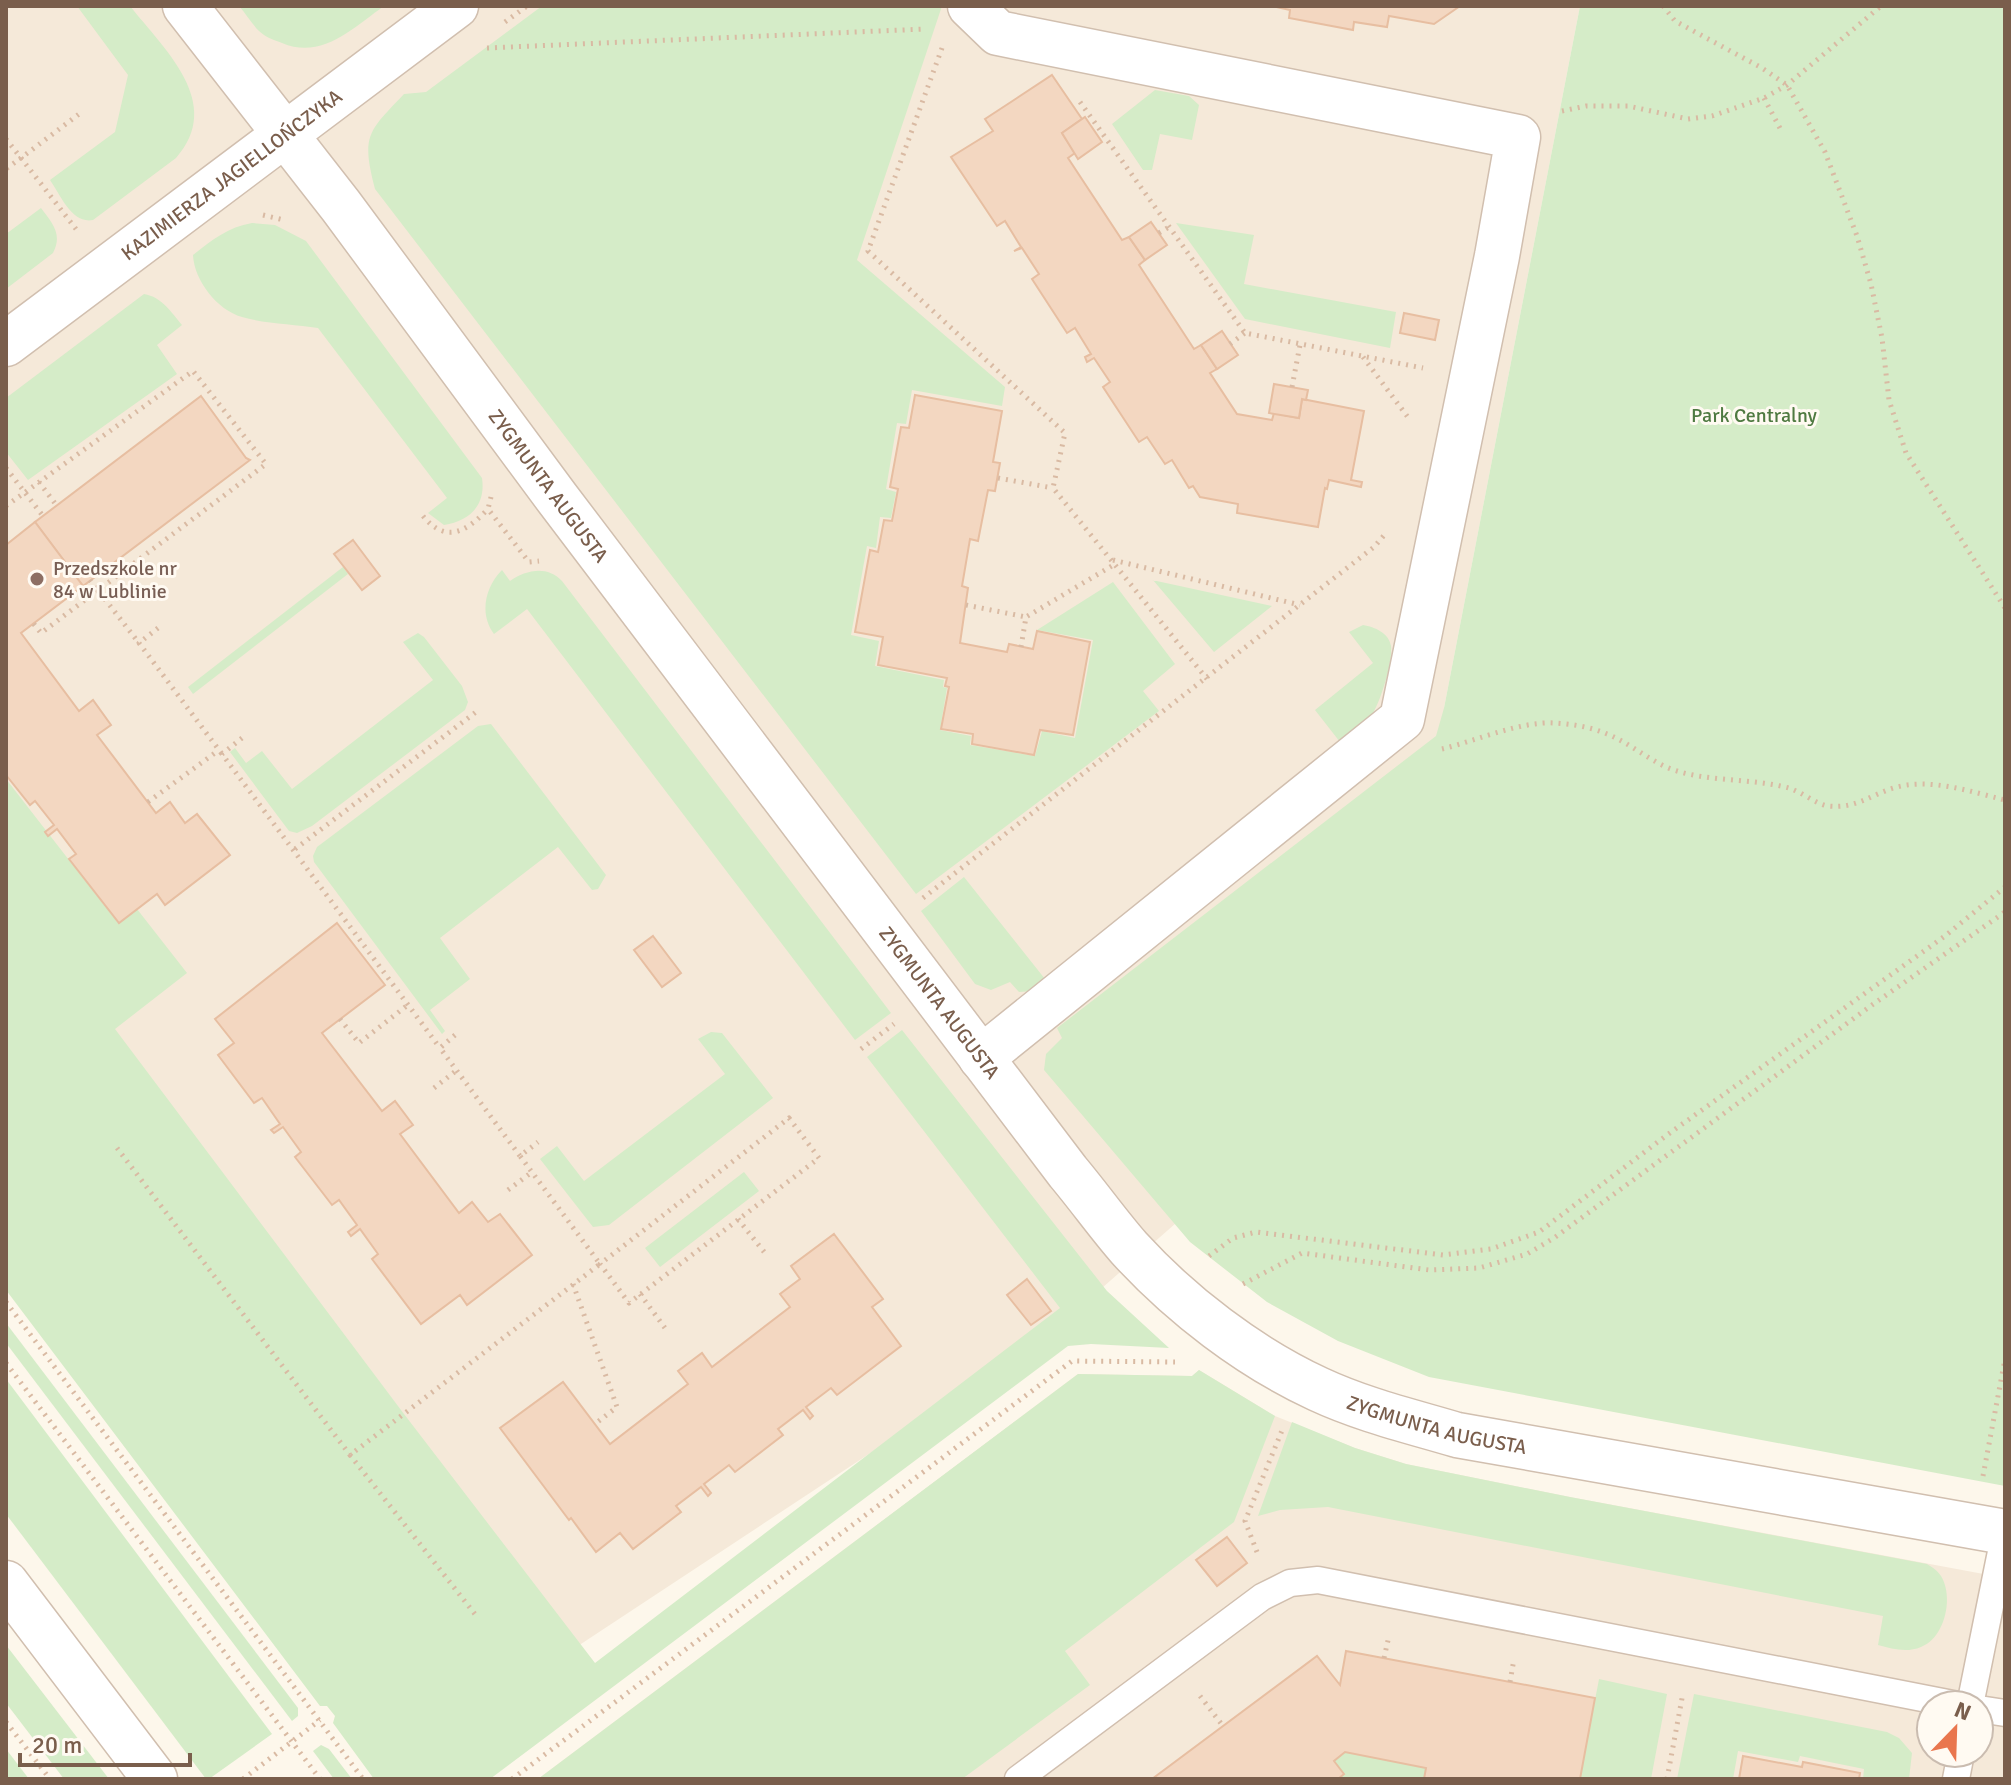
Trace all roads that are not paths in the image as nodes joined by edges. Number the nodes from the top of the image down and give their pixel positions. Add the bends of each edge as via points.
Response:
1 (185, 6) edge
2 (456, 6) edge
3 (970, 6) edge
4 (286, 135) junction
5 (6, 344) edge
6 (981, 1058) junction
7 (2005, 1532) edge
8 (6, 1583) edge
9 (1973, 1689) edge
10 (1915, 1697) edge
11 (155, 1779) edge
12 (1018, 1779) edge

1 - 4 street, ZYGMUNTA AUGUSTA
2 - 4 street, KAZIMIERZA JAGIELLOŃCZYKA
3 - 6 street via 998,33 1518,137 1402,719
4 - 5 street, KAZIMIERZA JAGIELLOŃCZYKA
4 - 6 street, ZYGMUNTA AUGUSTA
6 - 7 street, ZYGMUNTA AUGUSTA via 1130,1249 1264,1361 1319,1390 1457,1435
7 - 9 lane
8 - 11 street
10 - 12 lane via 1318,1580 1290,1583 1272,1592

